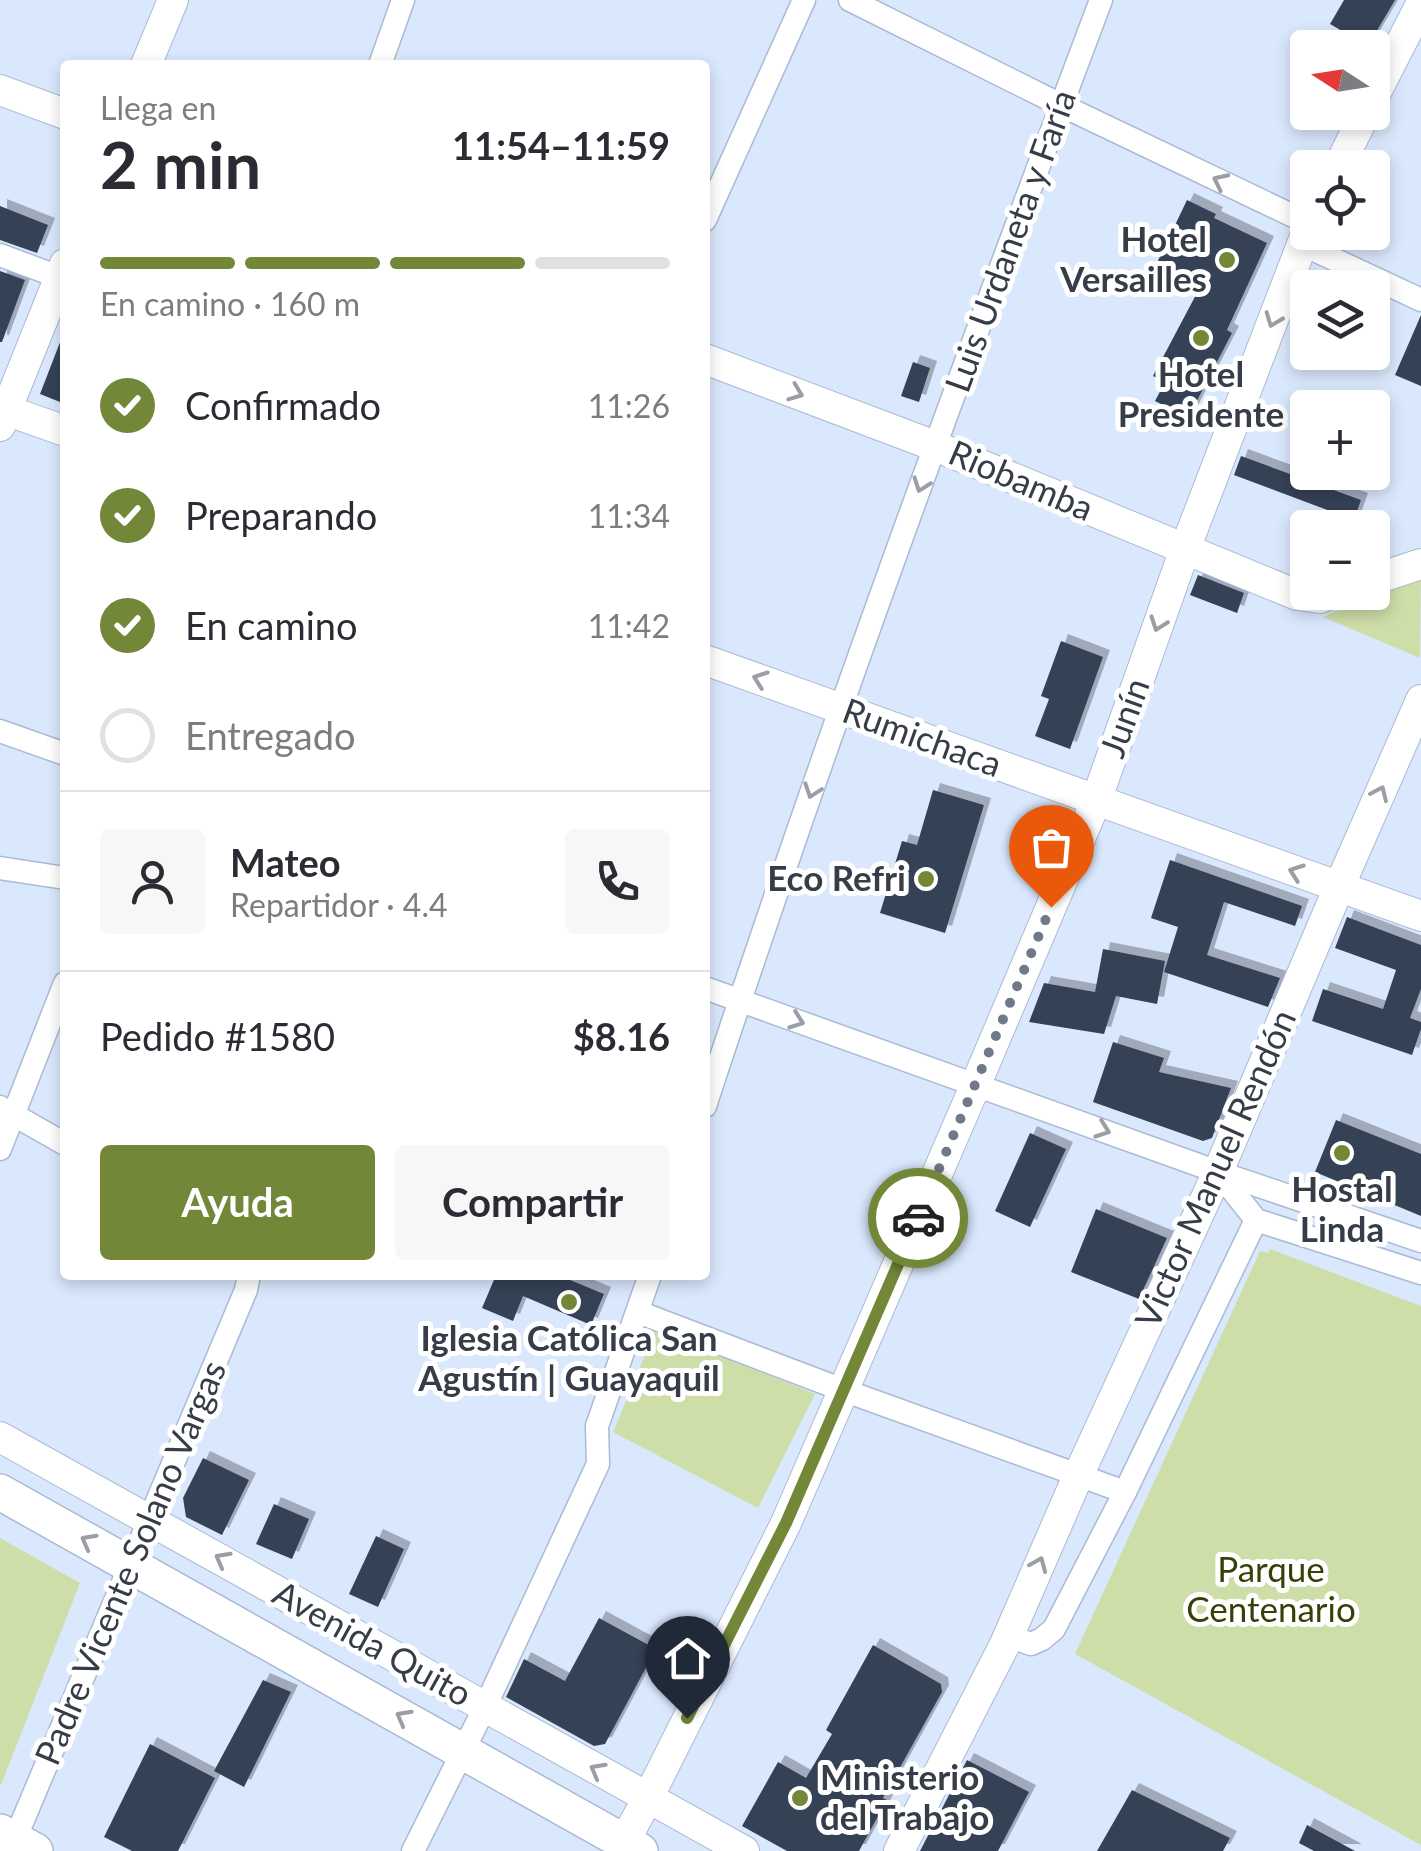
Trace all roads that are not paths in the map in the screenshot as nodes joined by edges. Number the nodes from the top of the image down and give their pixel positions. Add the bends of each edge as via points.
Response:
1 (173, 0) edge
2 (402, 0) edge
3 (804, 0) edge
4 (850, 0) edge
5 (1101, 0) edge
6 (1421, 4) edge
7 (148, 60) edge
8 (382, 60) edge
9 (1390, 65) edge
10 (0, 90) edge
11 (1061, 105) junction
12 (60, 112) edge
13 (710, 209) edge
14 (1290, 219) edge
15 (1300, 250) edge
16 (1314, 250) edge
17 (0, 255) edge
18 (60, 270) edge
19 (60, 276) edge
20 (1421, 300) edge
21 (710, 360) edge
22 (2, 414) edge
23 (60, 430) edge
24 (935, 446) junction
25 (1185, 549) junction
26 (1421, 564) edge
27 (1390, 574) edge
28 (1290, 592) edge
29 (710, 662) edge
30 (1421, 700) edge
31 (841, 708) junction
32 (0, 731) edge
33 (60, 752) edge
34 (1096, 801) junction
35 (0, 868) edge
36 (60, 877) edge
37 (1338, 887) junction
38 (1421, 916) edge
39 (710, 992) edge
40 (60, 994) edge
41 (740, 1000) junction
42 (976, 1084) junction
43 (710, 1091) edge
44 (7, 1111) edge
45 (60, 1141) edge
46 (0, 1150) edge
47 (1218, 1172) junction
48 (1256, 1220) junction
49 (1421, 1241) edge
50 (1421, 1273) edge
51 (248, 1280) edge
52 (648, 1280) edge
53 (638, 1312) junction
54 (843, 1390) junction
55 (0, 1437) edge
56 (1078, 1476) junction
57 (0, 1492) edge
58 (1125, 1492) junction
59 (149, 1519) junction
60 (130, 1564) junction
61 (1008, 1636) junction
62 (485, 1707) junction
63 (463, 1750) junction
64 (648, 1798) junction
65 (15, 1844) edge
66 (628, 1848) edge
67 (413, 1851) edge
68 (744, 1851) edge
69 (899, 1851) edge

1 - 7 street
2 - 8 street
3 - 13 street
4 - 11 street
5 - 11 street, Luis Urdaneta y Faría
6 - 9 street
10 - 12 street
14 -> 11 street
11 - 24 street, Luis Urdaneta y Faría
15 -> 25 street, Junín
16 - 20 street
17 - 18 street
19 - 22 street
21 -> 24 street, Riobamba
22 - 23 street
24 - 25 street, Riobamba
24 -> 31 street, Luis Urdaneta y Faría
25 - 28 street, Riobamba
25 -> 34 street, Junín
26 - 27 street
31 -> 29 street, Rumichaca
37 -> 30 street, Victor Manuel Rendón
31 - 34 street, Rumichaca
31 -> 41 street, Luis Urdaneta y Faría
32 - 33 street
37 -> 34 street, Rumichaca
34 - 42 street, Junín
35 - 36 street
37 - 38 street, Rumichaca
37 - 47 street, Victor Manuel Rendón
39 - 41 street
40 - 44 street
41 -> 42 street
41 - 43 street, Luis Urdaneta y Faría
42 -> 47 street
42 - 54 street, Junín
44 - 45 street
44 - 46 street
47 - 48 street
47 - 49 street
47 - 56 street, Victor Manuel Rendón
48 - 50 street
48 - 58 street, Victor Manuel Rendón
51 - 59 street, Padre Vicente Solano Vargas
52 - 53 street
53 - 54 street
53 - 62 street via 597,1426 598,1464
54 - 56 street
54 - 64 street, Junín via 770,1555
55 - 59 street, Avenida Quito
56 - 58 street
61 -> 56 street, Victor Manuel Rendón
60 -> 57 main road, Avenida Quito
58 - 61 street, Victor Manuel Rendón via 1054,1628 1031,1644
59 - 60 street, Padre Vicente Solano Vargas
62 -> 59 street, Avenida Quito
63 -> 60 main road, Avenida Quito
60 - 65 street, Padre Vicente Solano Vargas
61 - 69 street, Victor Manuel Rendón
62 - 63 street
64 -> 62 street, Avenida Quito
63 - 66 main road, Avenida Quito
63 - 67 street
64 - 66 street, Junín
64 - 68 street, Avenida Quito

